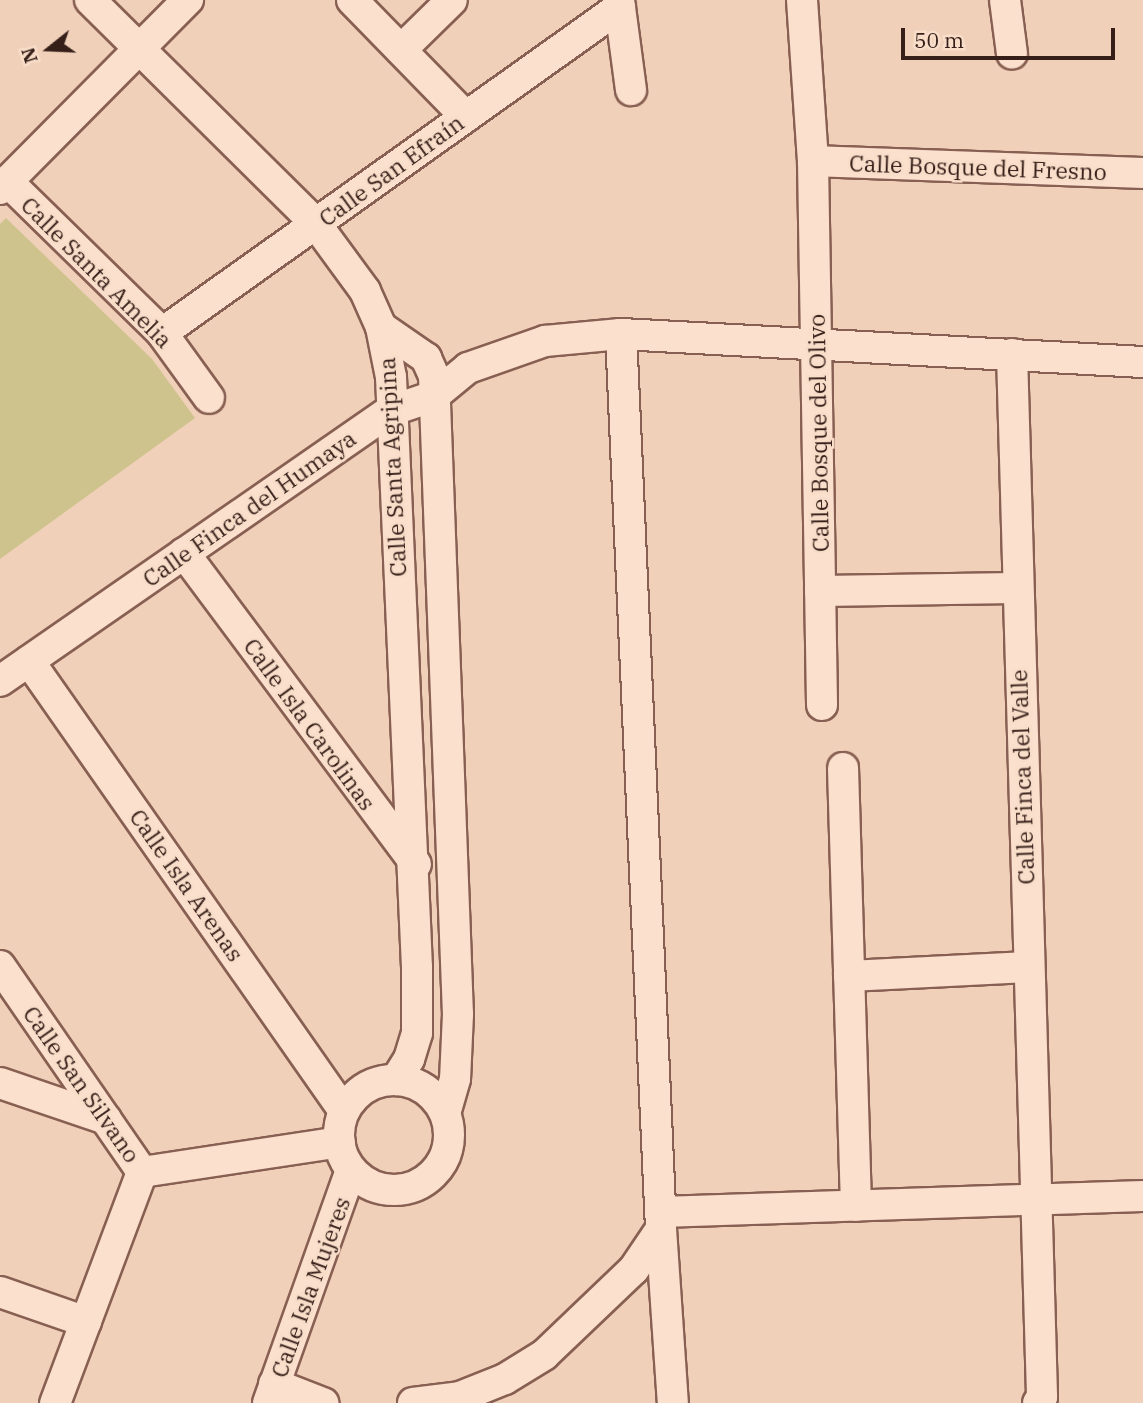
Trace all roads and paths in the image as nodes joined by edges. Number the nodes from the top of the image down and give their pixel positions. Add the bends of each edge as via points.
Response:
1 (90, 0) edge
2 (188, 0) edge
3 (352, 0) edge
4 (452, 0) edge
5 (802, 0) edge
6 (1005, 0) edge
7 (620, 4) edge
8 (139, 48) junction
9 (401, 50) junction
10 (1012, 54) dead end
11 (631, 90) dead end
12 (466, 117) junction
13 (813, 161) junction
14 (1143, 173) edge
15 (4, 185) edge
16 (316, 224) junction
17 (382, 327) junction
18 (162, 333) junction
19 (621, 334) junction
20 (816, 343) junction
21 (1012, 354) junction
22 (426, 358) junction
23 (1143, 362) edge
24 (468, 368) junction
25 (434, 396) junction
26 (209, 398) dead end
27 (390, 411) junction
28 (184, 553) junction
29 (1016, 588) junction
30 (820, 591) junction
31 (29, 661) junction
32 (0, 681) edge
33 (822, 705) dead end
34 (843, 768) dead end
35 (413, 863) junction
36 (450, 872) junction
37 (0, 966) edge
38 (1028, 967) junction
39 (849, 975) junction
40 (396, 1080) junction
41 (0, 1083) edge
42 (344, 1111) junction
43 (445, 1114) junction
44 (106, 1119) junction
45 (340, 1142) junction
46 (351, 1170) junction
47 (142, 1172) junction
48 (1133, 1196) edge
49 (1035, 1200) junction
50 (856, 1206) junction
51 (661, 1221) junction
52 (0, 1292) edge
53 (86, 1322) junction
54 (271, 1394) edge
55 (55, 1403) edge
56 (323, 1403) edge
57 (412, 1403) edge
58 (673, 1403) edge
59 (1038, 1403) edge

1 - 8 street
2 - 8 street
3 - 9 street
4 - 9 street
5 - 13 street, Calle Bosque del Olivo
6 - 10 street
7 - 11 street
7 - 12 street, Calle San Efraín
8 - 15 street
8 - 16 street
9 - 12 street
12 - 16 street, Calle San Efraín
13 - 14 street, Calle Bosque del Fresno
13 - 20 street, Calle Bosque del Olivo
15 - 18 street, Calle Santa Amelia
16 - 17 street via 365,290
16 - 18 street, Calle San Efraín
17 - 22 street, Calle Santa Agripina
17 - 27 street, Calle Santa Agripina via 391,377
18 - 26 street, Calle Santa Amelia
19 - 20 street, Calle Finca del Humaya
19 - 24 street, Calle Finca del Humaya via 545,341
19 - 51 street
20 - 21 street, Calle Finca del Humaya
20 - 30 street, Calle Bosque del Olivo
21 - 23 street, Calle Finca del Humaya
21 - 29 street, Calle Finca del Valle
22 - 24 street
22 - 25 street, Calle Santa Agripina via 434,376
24 - 25 street, Calle Finca del Humaya
25 - 27 street, Calle Finca del Humaya
25 - 36 street, Calle Santa Agripina
27 - 28 street, Calle Finca del Humaya
27 - 35 street, Calle Santa Agripina
28 - 31 street, Calle Finca del Humaya
28 - 35 street, Calle Isla Carolinas
29 - 30 street
29 - 38 street, Calle Finca del Valle
30 - 33 street, Calle Bosque del Olivo
31 - 32 street, Calle Finca del Humaya
31 - 42 street, Calle Isla Arenas
34 - 39 street
35 - 36 street
35 - 40 street, Calle Santa Agripina via 417,1033
36 - 43 street, Calle Santa Agripina via 458,1055
37 - 44 street, Calle San Silvano
38 - 39 street
38 - 49 street, Calle Finca del Valle
39 - 50 street
40 - 42 street via 366,1087
40 - 43 street via 425,1089
41 - 44 street
42 - 45 street
43 - 46 street via 449,1129 444,1160 423,1183 393,1191 370,1185
44 - 47 street, Calle San Silvano
45 - 46 street
45 - 47 street
46 - 54 street, Calle Isla Mujeres
47 - 53 street, Calle San Silvano
48 - 49 street
49 - 50 street
49 - 59 street, Calle Finca del Valle via 1042,1397
50 - 51 street
51 - 57 street via 625,1278 544,1355 505,1380 460,1397
51 - 58 street
52 - 53 street
53 - 55 street, Calle San Silvano
54 - 56 street

